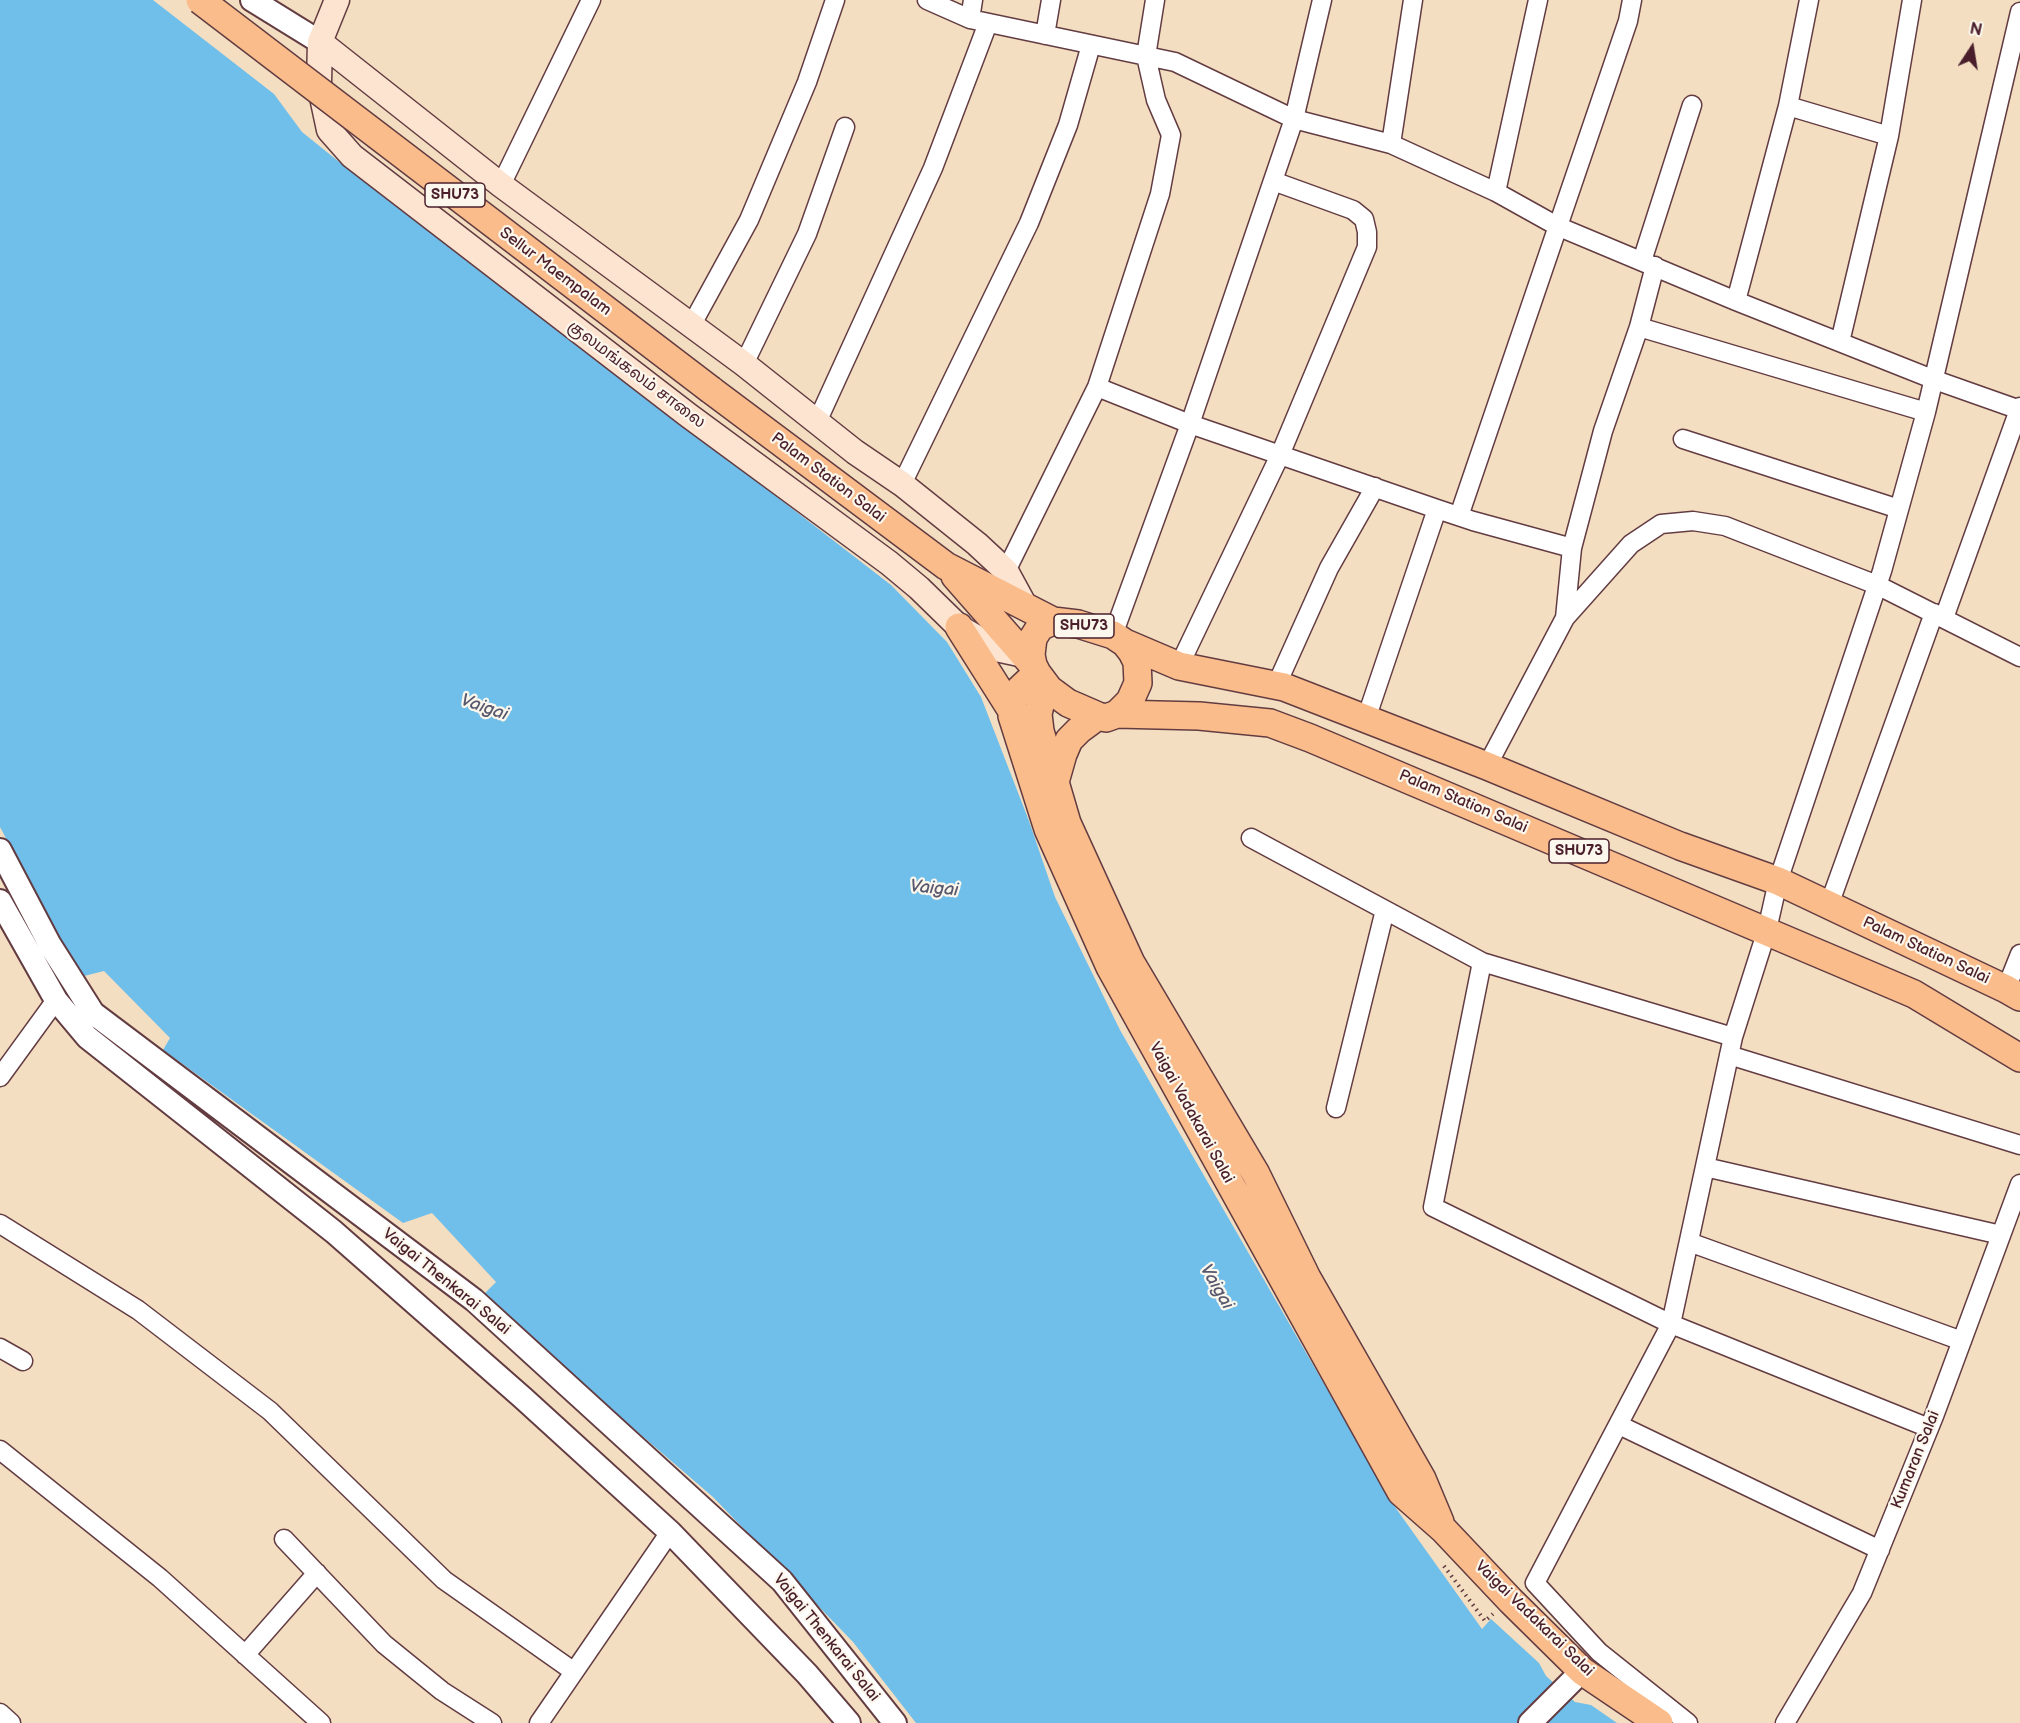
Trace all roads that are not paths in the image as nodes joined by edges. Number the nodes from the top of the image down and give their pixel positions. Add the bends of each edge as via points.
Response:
1 (200, 0) edge
2 (252, 0) edge
3 (337, 0) edge
4 (591, 0) edge
5 (835, 0) edge
6 (927, 0) edge
7 (973, 0) edge
8 (1051, 0) edge
9 (1155, 0) edge
10 (1322, 0) edge
11 (1413, 0) edge
12 (1538, 0) edge
13 (1632, 0) edge
14 (1809, 0) edge
15 (1912, 0) edge
16 (2020, 12) edge
17 (969, 19) junction
18 (988, 23) junction
19 (1045, 35) junction
20 (320, 42) junction
21 (1091, 45) junction
22 (1146, 56) junction
23 (1692, 105) dead end
24 (1788, 106) junction
25 (1294, 119) junction
26 (845, 127) dead end
27 (1889, 136) junction
28 (1391, 144) junction
29 (1273, 181) junction
30 (501, 185) junction
31 (1496, 192) junction
32 (1557, 226) junction
33 (1648, 264) junction
34 (1736, 301) junction
35 (691, 326) junction
36 (1639, 327) junction
37 (1840, 342) junction
38 (744, 364) junction
39 (1935, 380) junction
40 (1097, 387) junction
41 (711, 390) joint
42 (2020, 409) edge
43 (1926, 412) junction
44 (818, 422) junction
45 (1190, 424) junction
46 (1683, 439) dead end
47 (1280, 455) junction
48 (902, 484) junction
49 (1375, 487) junction
50 (1437, 509) junction
51 (1899, 509) junction
52 (1459, 516) junction
53 (1572, 548) junction
54 (946, 566) junction
55 (1006, 571) junction
56 (1877, 585) junction
57 (1025, 606) junction
58 (1939, 616) junction
59 (1565, 618) junction
60 (1053, 621) junction
61 (959, 627) junction
62 (1119, 639) junction
63 (2020, 657) edge
64 (1179, 666) junction
65 (1035, 669) junction
66 (1276, 686) junction
67 (1012, 711) junction
68 (1107, 715) junction
69 (1366, 719) junction
70 (1486, 766) junction
71 (1055, 782) junction
72 (1251, 838) dead end
73 (0, 850) edge
74 (1778, 881) junction
75 (0, 901) edge
76 (1829, 905) junction
77 (1385, 910) junction
78 (1767, 930) junction
79 (2020, 954) edge
80 (1482, 962) junction
81 (2013, 993) edge
82 (56, 1000) junction
83 (1733, 1037) junction
84 (1729, 1055) junction
85 (2020, 1058) edge
86 (0, 1077) edge
87 (1336, 1108) dead end
88 (2020, 1145) edge
89 (1705, 1167) junction
90 (2020, 1184) edge
91 (0, 1224) edge
92 (2001, 1234) junction
93 (1689, 1242) junction
94 (1671, 1324) junction
95 (1962, 1341) junction
96 (0, 1348) edge
97 (23, 1361) dead end
98 (1619, 1425) junction
99 (1929, 1428) junction
100 (0, 1450) edge
101 (670, 1532) junction
102 (1452, 1538) junction
103 (284, 1539) dead end
104 (1880, 1550) junction
105 (317, 1574) junction
106 (245, 1655) junction
107 (573, 1671) junction
108 (1574, 1678) junction
109 (0, 1713) edge
110 (11, 1723) edge
111 (321, 1723) edge
112 (492, 1723) edge
113 (538, 1723) edge
114 (849, 1723) edge
115 (895, 1723) edge
116 (1530, 1723) edge
117 (1659, 1723) edge
118 (1688, 1723) edge
119 (1785, 1723) edge

1 - 41 main road, Sellur Maempalam / SHU73, bridge
2 - 20 street
3 - 20 main road, குலமங்கலம் சாலை
4 - 30 street
5 - 35 street via 807,82 749,220
6 - 17 street
7 - 17 street
8 - 19 street
9 - 22 street
10 - 25 street
11 - 28 street
12 - 31 street
13 - 32 street
14 - 24 street
15 - 27 street
16 - 39 street
17 - 18 street
18 - 19 street
18 - 44 street via 933,168
19 - 21 street
20 - 30 main road
20 - 61 main road, குலமங்கலம் சாலை via 319,83 329,130 352,156 688,415 889,563
21 - 22 street
21 - 48 street via 1068,126 1029,223
22 - 25 street via 1175,62
22 - 40 street via 1156,100 1171,135 1160,194
23 - 33 street
24 - 27 street
24 - 34 street
25 - 28 street
25 - 29 street
26 - 38 street via 807,234
27 - 37 street
28 - 31 street
29 - 45 street
29 - 47 street via 1353,210 1364,219 1367,232 1367,247
30 - 35 main road
31 - 32 street
32 - 33 street
32 - 52 street
33 - 34 street
33 - 36 street
34 - 37 street
35 - 38 main road
36 - 43 street
36 - 53 street via 1603,431
37 - 39 street
38 - 44 main road
39 - 42 street
39 - 43 street
40 - 45 street
40 - 55 street
41 - 54 main road, Palam Station Salai / SHU73
42 - 58 street
43 - 51 street
44 - 48 main road
45 - 47 street
45 - 62 street
46 - 51 street
47 - 49 street
47 - 64 street
48 - 55 main road
49 - 50 street
49 - 66 street via 1329,568
50 - 52 street
50 - 69 street
51 - 56 street
52 - 53 street
53 - 59 street
54 - 57 main road, Palam Station Salai / SHU73
54 - 65 main road, Palam Station Salai / SHU73
55 - 57 main road
56 - 58 street
56 - 59 street via 1725,526 1693,521 1661,524 1631,544
56 - 74 street
57 - 60 main road, Palam Station Salai / SHU73
58 - 63 street
58 - 76 street
59 - 70 street
60 - 62 main road, SHU73 via 1078,624
60 - 65 main road, SHU73 via 1040,627 1033,638 1031,655
61 - 65 main road, குலமங்கலம் சாலை
61 - 67 main road, Vaigai Vadakarai Salai
62 - 64 main road, Palam Station Salai / SHU73
62 - 68 main road, SHU73 via 1137,662 1138,683 1130,701
64 - 66 main road, Palam Station Salai / SHU73
65 - 67 main road via 1013,700
65 - 68 main road, SHU73 via 1049,689 1068,703
65 - 71 main road, Vaigai Vadakarai Salai via 1039,722
66 - 69 main road, Palam Station Salai / SHU73
67 - 102 main road, Vaigai Vadakarai Salai via 1048,829 1110,967 1401,1492
68 - 71 main road via 1078,730 1069,740
68 - 78 main road, Palam Station Salai / SHU73 via 1198,716 1270,723
69 - 70 main road, Palam Station Salai / SHU73
70 - 74 main road, Palam Station Salai / SHU73 via 1680,846
71 - 102 main road, Vaigai Vadakarai Salai via 1067,823 1131,963 1256,1174 1307,1278
72 - 77 street
73 - 115 street, Vaigai Thenkarai Salai via 50,945 93,1013 474,1300 782,1581
74 - 76 main road, Palam Station Salai / SHU73
74 - 78 street
75 - 82 street, Vaigai Thenkarai Salai
76 - 81 main road, Palam Station Salai / SHU73
77 - 80 street
77 - 87 street
78 - 83 street
78 - 85 main road, Palam Station Salai / SHU73 via 1914,994
79 - 81 street
80 - 83 street
80 - 94 street via 1432,1207
82 - 86 street
82 - 101 street, Vaigai Thenkarai Salai via 87,1037 334,1232
83 - 84 street
84 - 88 street
84 - 89 street
89 - 92 street
89 - 93 street
90 - 92 street, Kumaran Salai
91 - 107 street via 138,1310 270,1411 444,1580
92 - 95 street, Kumaran Salai
93 - 94 street
93 - 95 street
94 - 98 street
94 - 99 street
95 - 99 street, Kumaran Salai
96 - 97 street
98 - 104 street
98 - 118 street via 1535,1583 1599,1652
99 - 104 street, Kumaran Salai
100 - 106 street via 160,1578
101 - 107 street
101 - 114 street, Vaigai Thenkarai Salai
102 - 108 main road, Vaigai Vadakarai Salai via 1511,1601
103 - 105 street
104 - 119 street, Kumaran Salai via 1862,1593
105 - 106 street
105 - 112 street via 384,1644 441,1691
106 - 111 street
107 - 113 street
108 - 116 street
108 - 117 main road, Vaigai Vadakarai Salai
109 - 110 street

